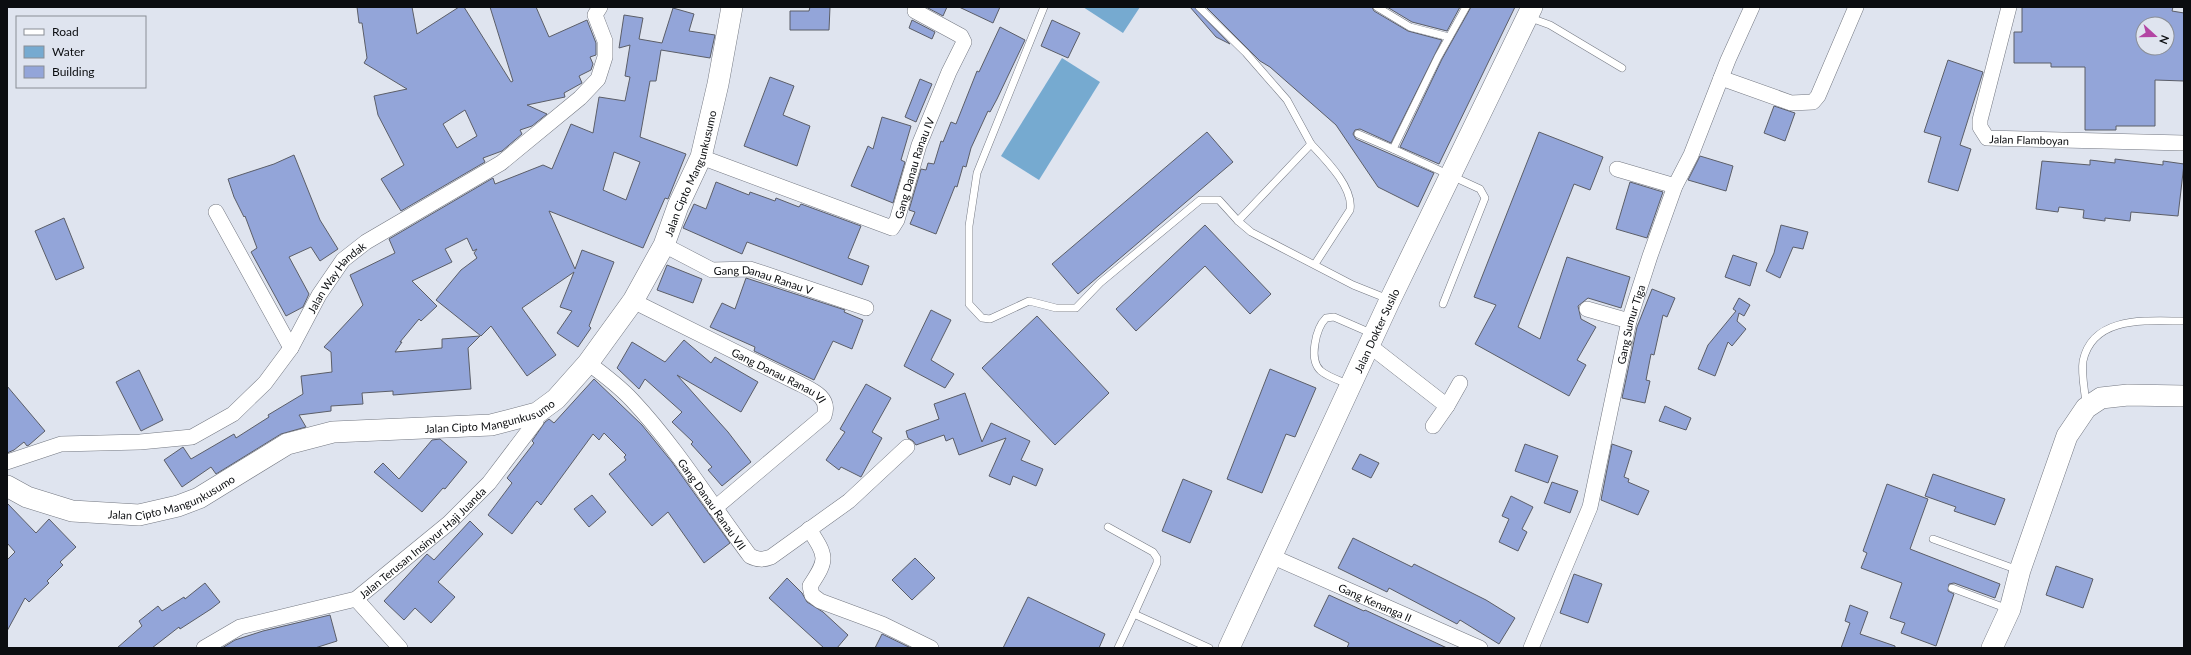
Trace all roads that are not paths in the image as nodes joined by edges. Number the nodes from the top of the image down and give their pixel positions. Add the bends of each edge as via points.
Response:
1 (600, 7) edge
2 (732, 7) edge
3 (1044, 7) edge
4 (1199, 7) edge
5 (1377, 7) edge
6 (1466, 7) edge
7 (1752, 7) edge
8 (1856, 7) edge
9 (2009, 7) edge
10 (914, 11) dead end
11 (1529, 11) edge
12 (1449, 37) junction
13 (1622, 68) dead end
14 (1721, 78) junction
15 (1358, 134) dead end
16 (2184, 143) edge
17 (1311, 144) junction
18 (1393, 149) junction
19 (701, 157) junction
20 (1617, 169) dead end
21 (1450, 176) junction
22 (1675, 186) junction
23 (216, 212) dead end
24 (1238, 221) junction
25 (664, 246) junction
26 (1315, 264) junction
27 (1390, 300) junction
28 (633, 301) junction
29 (1443, 304) dead end
30 (866, 308) dead end
31 (1587, 309) dead end
32 (1629, 321) junction
33 (2184, 321) edge
34 (1372, 340) junction
35 (291, 348) junction
36 (588, 363) junction
37 (1460, 383) dead end
38 (1351, 386) junction
39 (2184, 396) edge
40 (1447, 406) junction
41 (2086, 408) junction
42 (537, 413) junction
43 (1433, 426) dead end
44 (907, 447) dead end
45 (7, 462) edge
46 (7, 486) edge
47 (715, 508) junction
48 (1108, 527) dead end
49 (809, 529) junction
50 (1933, 539) dead end
51 (1271, 556) junction
52 (2020, 570) junction
53 (1952, 588) dead end
54 (356, 599) junction
55 (2010, 609) junction
56 (1134, 614) junction
57 (204, 648) edge
58 (400, 648) edge
59 (931, 648) edge
60 (1118, 648) edge
61 (1210, 648) edge
62 (1229, 648) edge
63 (1480, 648) edge
64 (1531, 648) edge
65 (1992, 648) edge

1 - 35 street, Jalan Way Handak via 595,15 605,41 605,57 598,79 580,98 502,163 366,242 343,260 319,295
2 - 19 street, Jalan Cipto Mangunkusumo
3 - 24 lane via 977,173 969,226 969,304 982,318 990,319 1029,301 1056,308 1076,308 1100,283 1200,200 1219,200
4 - 17 lane via 1246,53 1288,100
5 - 12 lane via 1410,26
6 - 12 lane
7 - 14 street, Gang Sumur Tiga
8 - 14 street via 1818,96 1813,102 1791,103
9 - 16 street, Jalan Flamboyan via 1980,120 1980,127 1987,138
10 - 19 street, Gang Danau Ranau IV via 961,36 964,42 949,72 920,145 897,220 892,228
11 - 13 lane
11 - 21 street, Jalan Dokter Susilo
12 - 18 lane
14 - 22 street, Gang Sumur Tiga
15 - 18 lane
17 - 24 lane
17 - 26 lane via 1337,174 1350,195 1351,204 1350,210
18 - 21 lane
19 - 25 street, Jalan Cipto Mangunkusumo via 678,206
20 - 22 street
21 - 27 street, Jalan Dokter Susilo
21 - 29 lane via 1480,189 1485,198
22 - 32 street, Gang Sumur Tiga
23 - 35 street
24 - 26 lane via 1251,232
25 - 28 street, Jalan Cipto Mangunkusumo
25 - 30 street, Gang Danau Ranau V via 712,270 750,269
26 - 27 lane via 1353,285
27 - 34 street, Jalan Dokter Susilo
28 - 36 street, Jalan Cipto Mangunkusumo
28 - 47 street, Gang Danau Ranau VI via 819,394 825,402 824,416
31 - 32 street
32 - 64 street, Gang Sumur Tiga via 1590,507
33 - 41 lane via 2112,325 2091,340 2083,362
34 - 38 street, Jalan Dokter Susilo
34 - 38 lane via 1334,317 1326,318 1320,324 1316,342 1316,364 1321,371
34 - 40 street
35 - 45 street, Jalan Way Handak via 265,383 233,414 192,437 140,442 61,444
36 - 42 street, Jalan Cipto Mangunkusumo via 556,399
36 - 47 street, Gang Danau Ranau VII via 631,399 675,450
37 - 40 street
38 - 51 street, Jalan Dokter Susilo
39 - 41 street via 2101,398
40 - 43 street
41 - 52 street via 2067,436
42 - 46 street, Jalan Cipto Mangunkusumo via 490,425 333,432 287,444 199,498 139,515 72,511 27,497
42 - 54 street, Jalan Terusan Insinyur Haji Juanda via 536,421 489,483 449,523
44 - 49 street, Gang Danau Ranau VII via 849,501
47 - 49 street, Gang Danau Ranau VII via 750,556 756,559 771,557
48 - 56 lane via 1153,552 1156,558 1157,563
49 - 59 street via 823,551 823,566 810,586 812,595 820,601 882,624
50 - 52 lane
51 - 62 street, Jalan Dokter Susilo
51 - 63 street, Gang Kenanga II
52 - 55 street
53 - 55 lane
54 - 57 street, Jalan Terusan Insinyur Haji Juanda via 240,627
54 - 58 street
55 - 65 street
56 - 60 lane
56 - 61 lane

